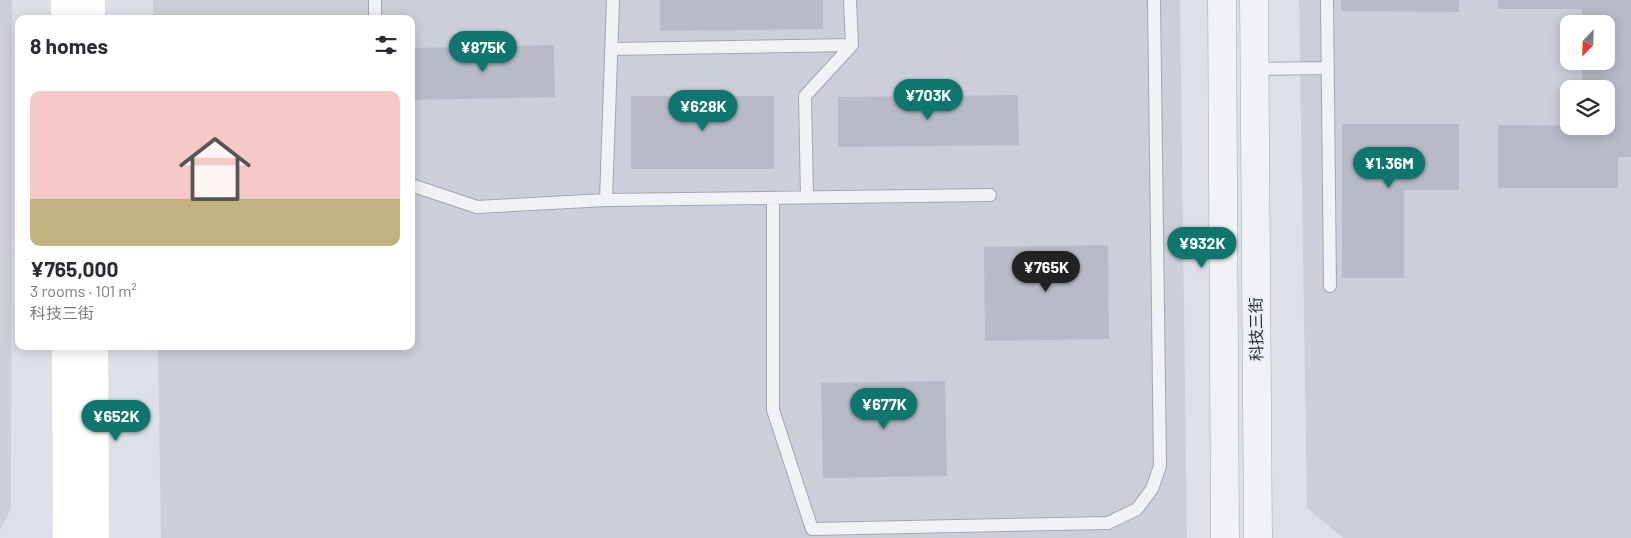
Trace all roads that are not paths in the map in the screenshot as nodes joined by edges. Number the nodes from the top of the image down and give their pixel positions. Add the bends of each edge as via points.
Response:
1 (65, 0) edge
2 (91, 0) edge
3 (375, 0) edge
4 (613, 0) edge
5 (850, 0) edge
6 (1154, 0) edge
7 (1222, 0) edge
8 (1254, 0) edge
9 (1326, 0) edge
10 (65, 15) edge
11 (92, 15) edge
12 (376, 15) edge
13 (852, 45) junction
14 (612, 49) junction
15 (1327, 68) junction
16 (1254, 69) junction
17 (415, 186) edge
18 (990, 195) dead end
19 (807, 197) junction
20 (773, 198) junction
21 (606, 200) junction
22 (1330, 286) dead end
23 (66, 350) edge
24 (94, 350) edge
25 (66, 538) edge
26 (95, 538) edge
27 (1225, 538) edge
28 (1258, 538) edge

1 - 10 main road
2 - 11 main road
3 - 12 lane
4 - 14 lane
5 - 13 lane
6 - 20 lane via 1160,466 1152,490 1137,509 1108,523 812,529 773,410
7 - 27 street, 科技三街
8 - 16 street, 科技三街
9 - 15 lane
13 - 14 lane
13 - 19 lane via 805,96
14 - 21 lane
15 - 16 lane
15 - 22 lane
16 - 28 street, 科技三街
17 - 21 lane via 477,207
18 - 19 lane
19 - 20 lane
20 - 21 lane
23 - 25 main road
24 - 26 main road

